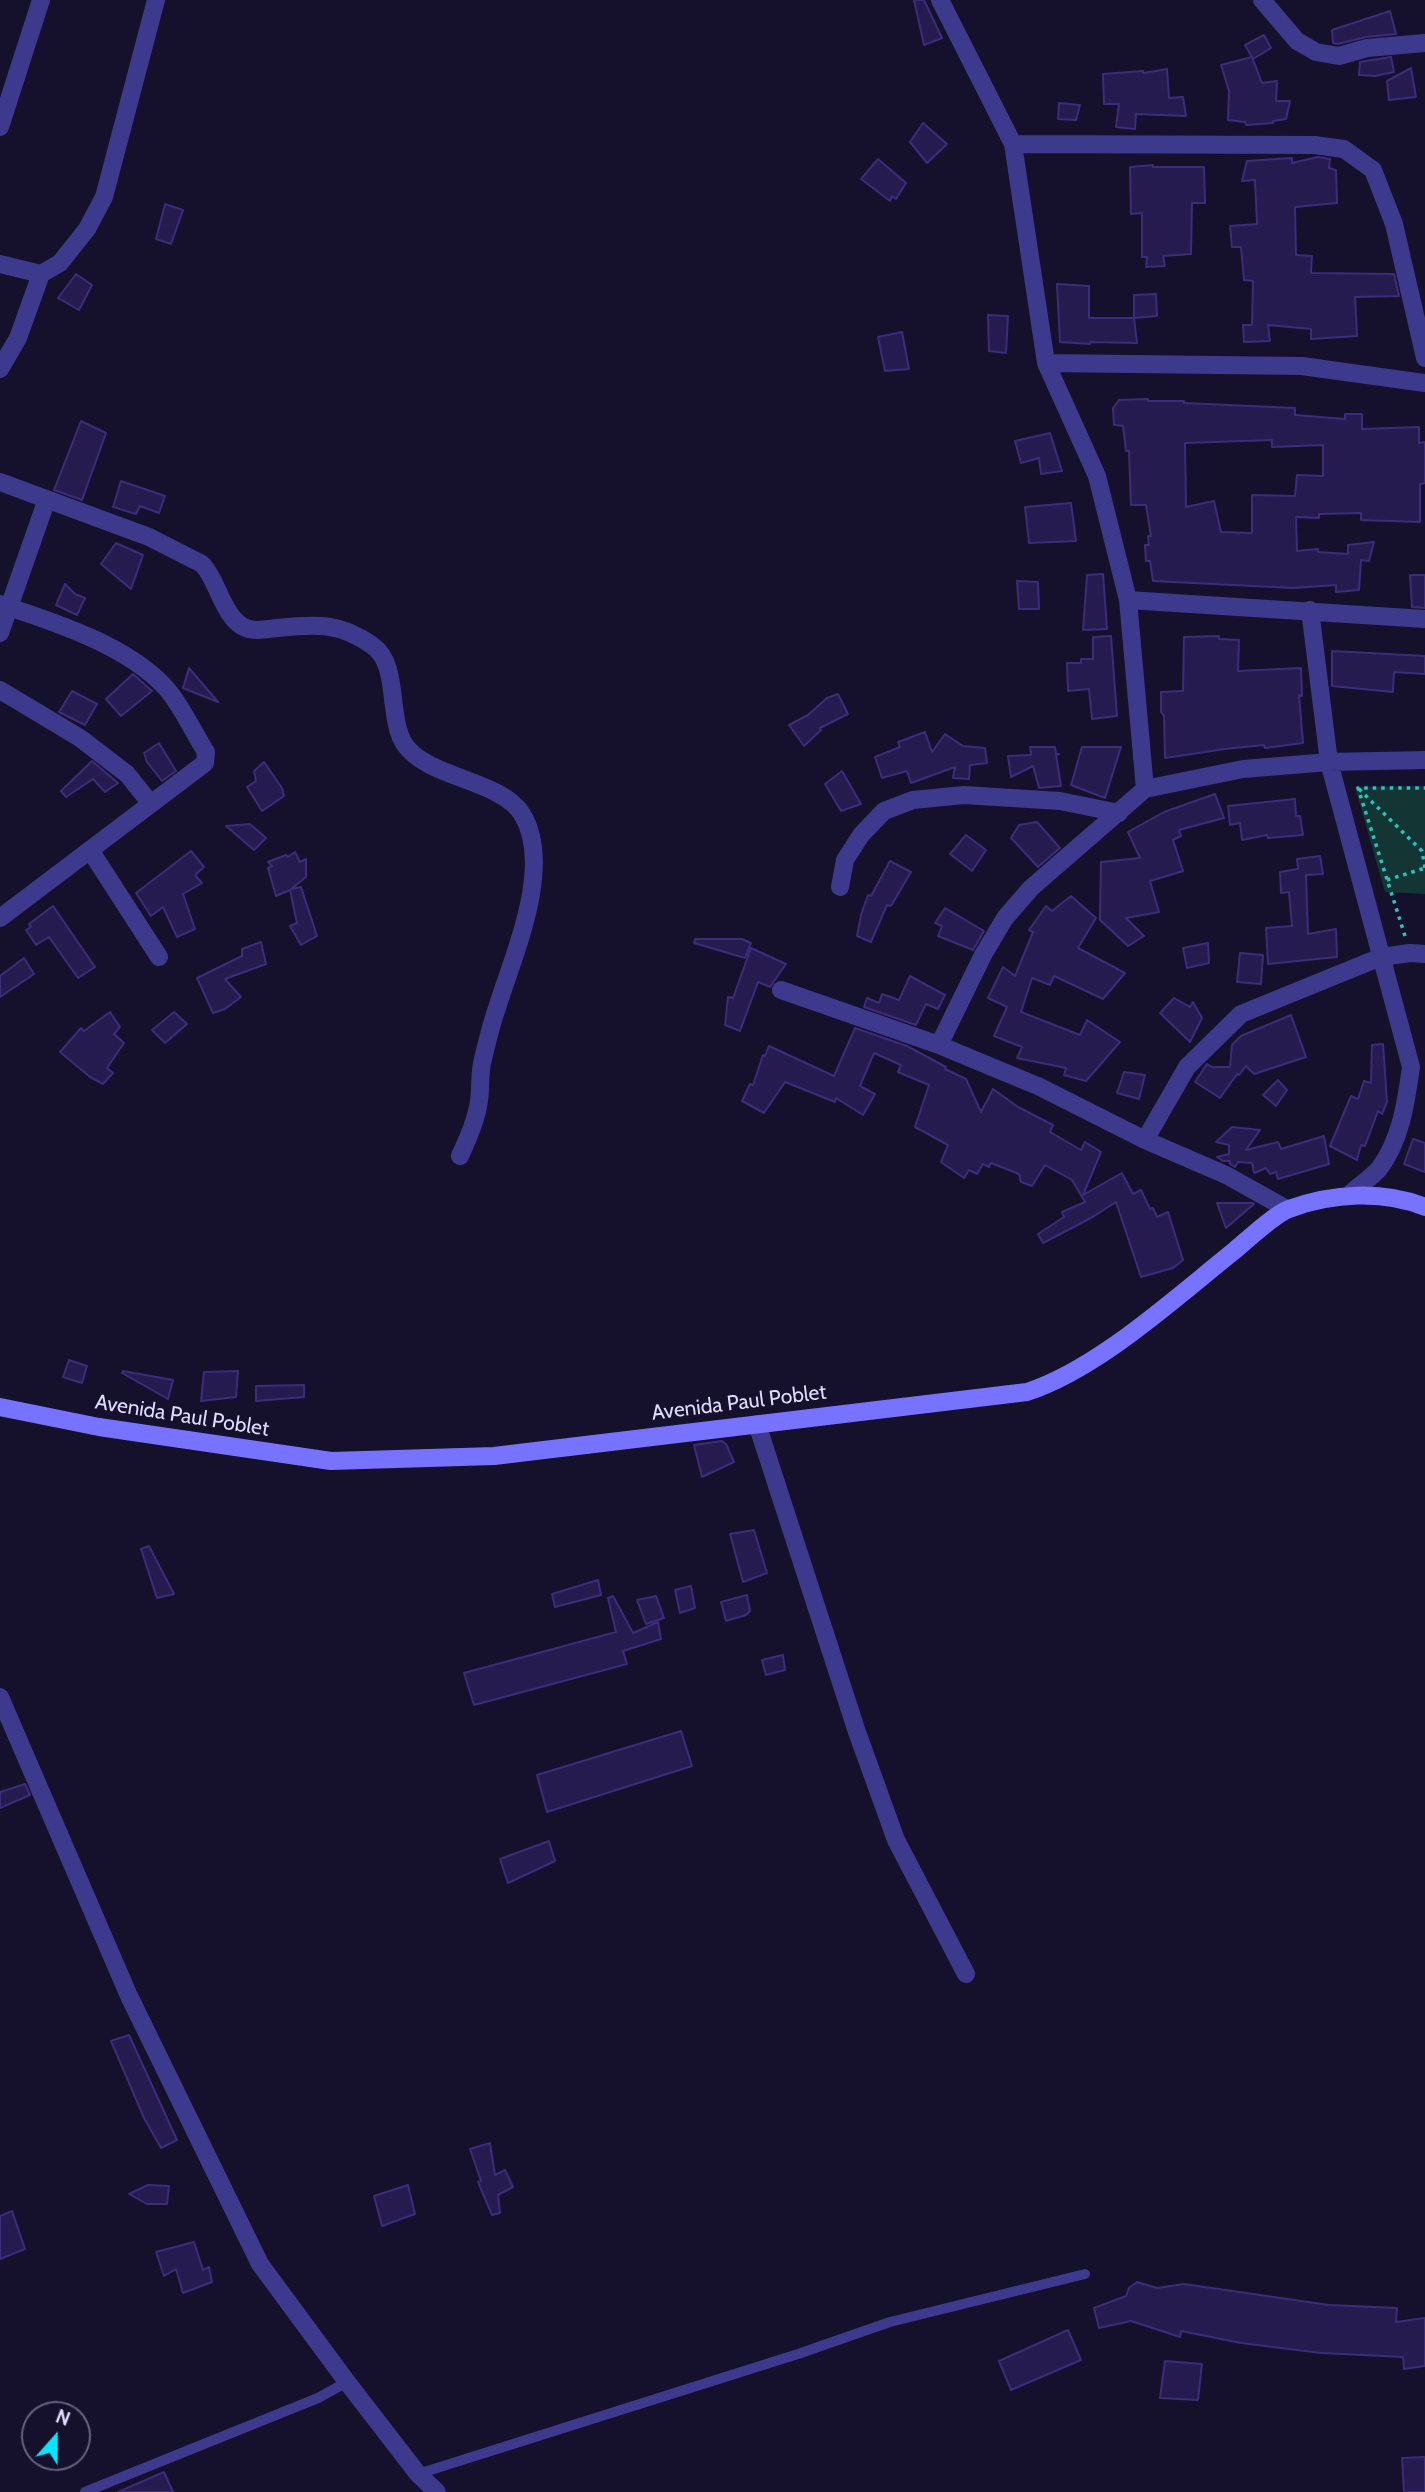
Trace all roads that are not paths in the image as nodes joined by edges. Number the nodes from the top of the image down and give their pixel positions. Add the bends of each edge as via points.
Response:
1 (41, 0) edge
2 (156, 0) edge
3 (940, 0) edge
4 (1262, 0) edge
5 (1425, 43) edge
6 (0, 127) edge
7 (1013, 144) junction
8 (0, 264) edge
9 (41, 274) junction
10 (1425, 358) edge
11 (1046, 363) junction
12 (0, 369) edge
13 (1425, 383) edge
14 (0, 482) edge
15 (47, 499) junction
16 (1128, 600) junction
17 (5, 605) edge
18 (1310, 610) junction
19 (1425, 619) edge
20 (0, 633) edge
21 (0, 690) edge
22 (1425, 760) edge
23 (1329, 762) junction
24 (1145, 789) junction
25 (151, 804) junction
26 (1119, 813) junction
27 (90, 850) junction
28 (840, 887) dead end
29 (0, 918) edge
30 (1418, 953) edge
31 (159, 957) dead end
32 (1381, 957) junction
33 (781, 990) dead end
34 (939, 1045) junction
35 (1145, 1140) junction
36 (460, 1156) dead end
37 (1349, 1195) junction
38 (1425, 1206) edge
39 (1287, 1209) junction
40 (0, 1407) edge
41 (757, 1424) junction
42 (0, 1697) edge
43 (965, 1974) dead end
44 (1085, 2274) dead end
45 (347, 2382) junction
46 (418, 2474) junction
47 (85, 2492) edge
48 (437, 2492) edge

1 - 6 street
2 - 9 street via 104,197 87,229 60,263
3 - 7 street
4 - 5 street via 1297,41 1316,52 1339,56 1367,48
7 - 10 street via 1290,144 1344,149 1373,170 1390,213
7 - 11 street
8 - 9 street
9 - 12 street via 18,338
11 - 13 street via 1302,366
11 - 16 street via 1097,477
14 - 15 street
15 - 17 street
15 - 36 street via 149,537 202,564 222,602 246,628 317,624 375,647 387,665 405,744 419,758 502,796 522,813 534,847 531,897 482,1063 474,1123
16 - 18 street
16 - 24 street
17 - 20 street
17 - 25 street via 126,655 168,691 206,758
18 - 19 street
18 - 23 street
21 - 25 street via 99,752 127,774
22 - 23 street
23 - 24 street via 1243,769
23 - 32 street
24 - 26 street
25 - 27 street
26 - 28 street via 1060,801 964,795 913,800 884,811 861,835 845,860
26 - 34 street via 1031,888 1005,918
27 - 29 street
27 - 31 street
30 - 32 street
32 - 35 street via 1241,1014 1187,1067
32 - 37 street via 1411,1068 1394,1142 1378,1169
33 - 34 street
34 - 35 street via 1040,1087
35 - 39 street via 1226,1175
37 - 38 main road, Avenida Paul Poblet via 1405,1199
37 - 39 main road, Avenida Paul Poblet
39 - 41 main road, Avenida Paul Poblet via 1134,1330 1051,1385 1027,1392
40 - 41 main road, Avenida Paul Poblet via 99,1427 331,1461 494,1456
41 - 43 street via 896,1840
42 - 45 street via 129,1996 237,2220 260,2264
44 - 46 lane via 890,2322
45 - 46 street
45 - 47 lane via 318,2398
46 - 48 street

